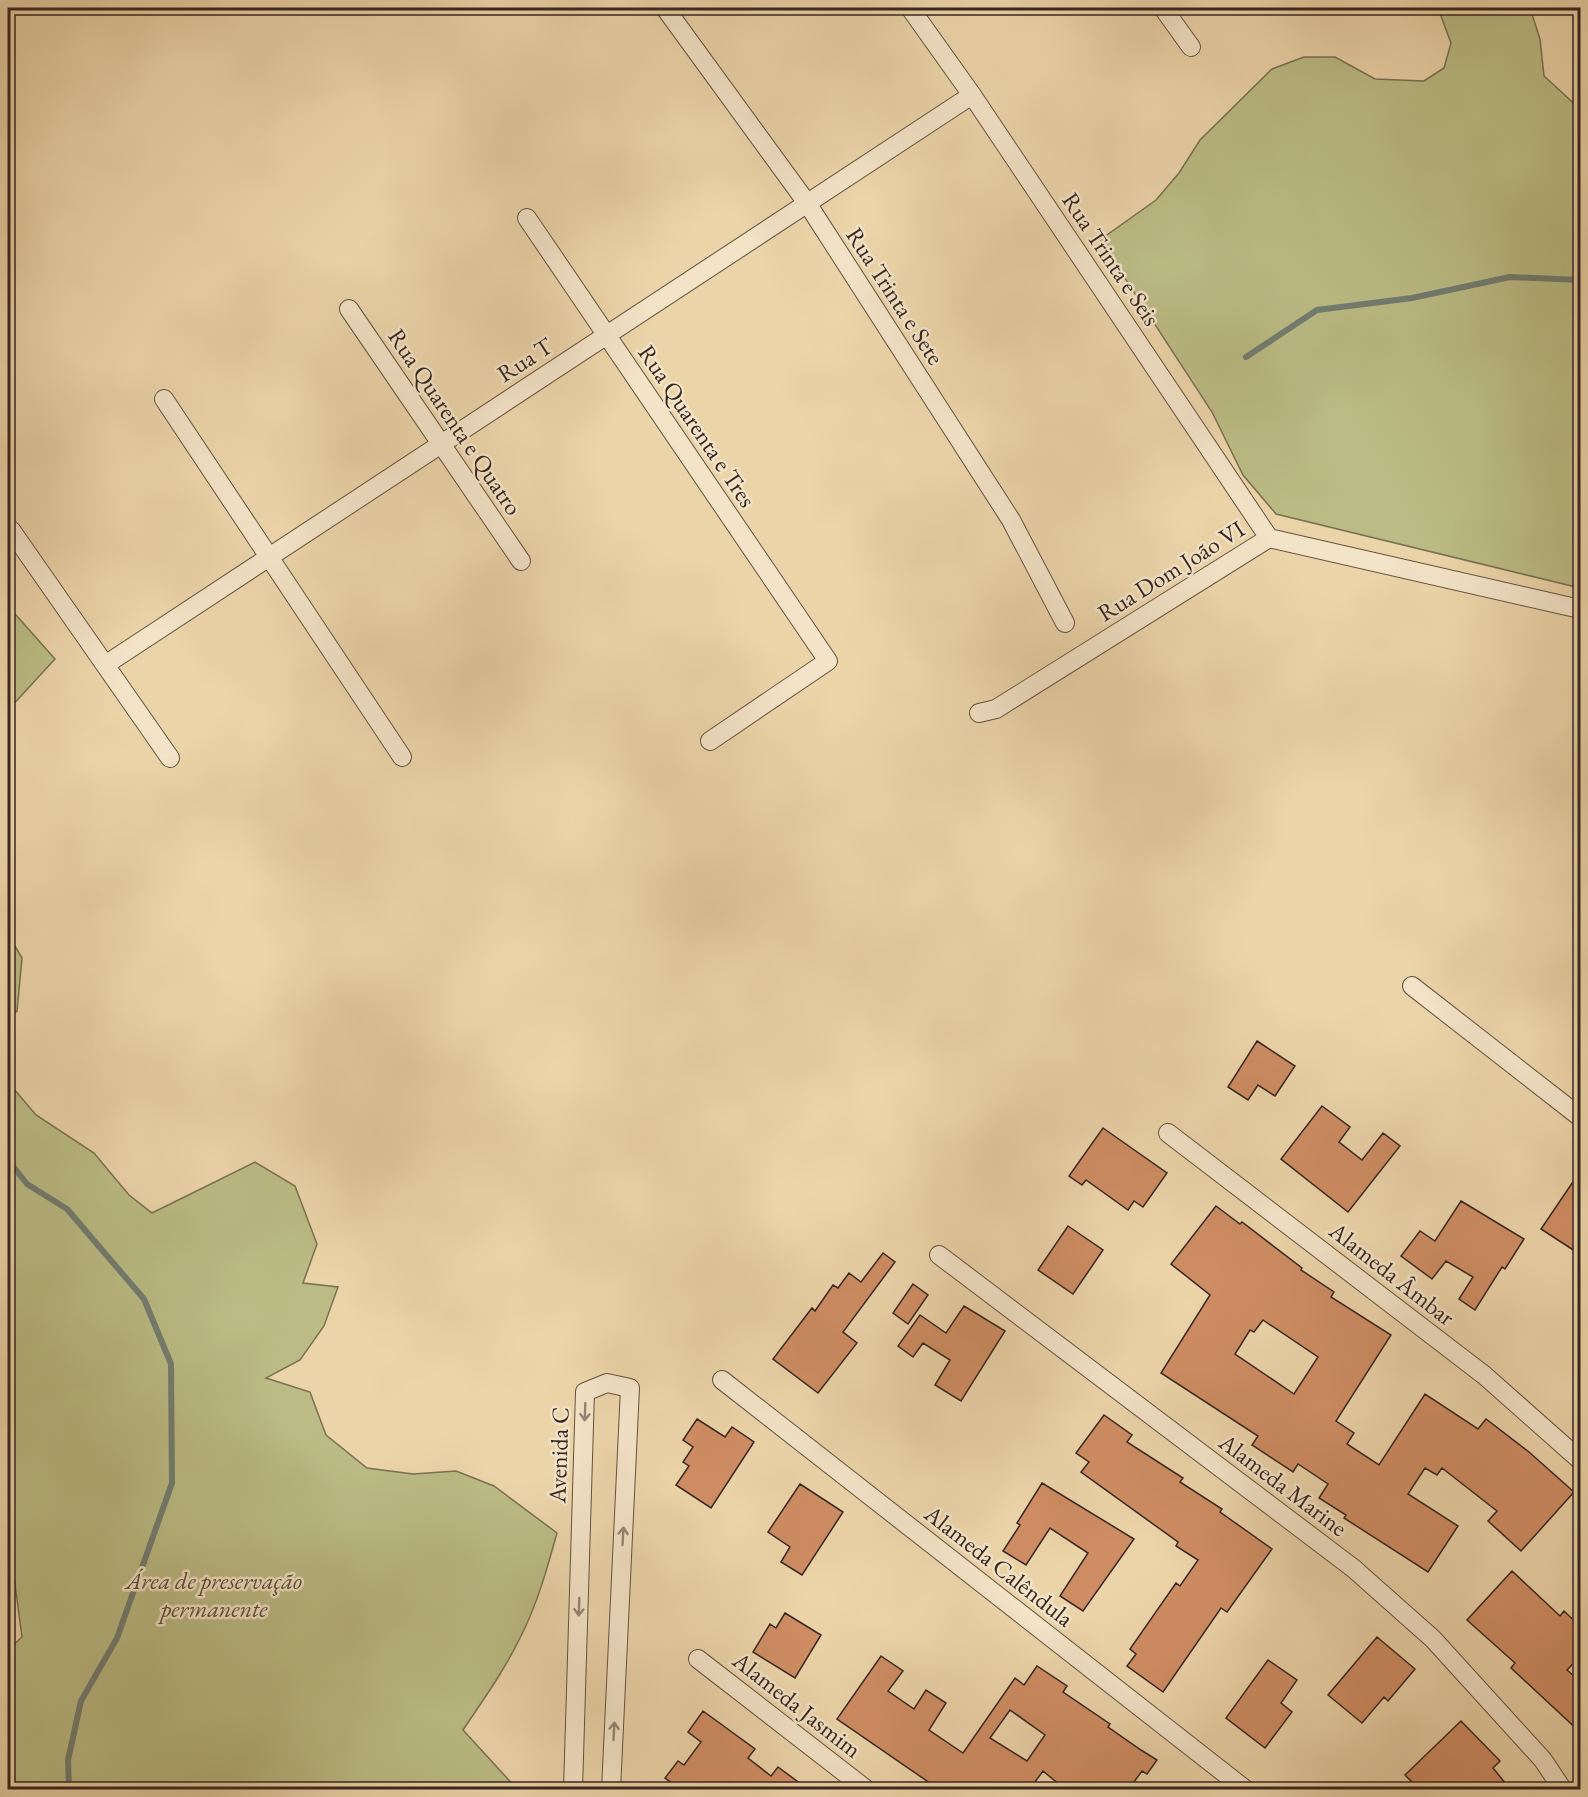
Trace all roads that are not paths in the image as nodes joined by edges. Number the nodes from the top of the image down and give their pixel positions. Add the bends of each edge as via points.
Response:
1 (665, 8) edge
2 (910, 8) edge
3 (1162, 8) edge
4 (1191, 47) dead end
5 (972, 95) junction
6 (807, 203) junction
7 (527, 218) dead end
8 (349, 309) dead end
9 (607, 335) junction
10 (164, 399) dead end
11 (441, 444) junction
12 (10, 530) dead end
13 (1269, 538) junction
14 (268, 557) junction
15 (521, 561) dead end
16 (1581, 609) edge
17 (1065, 623) dead end
18 (105, 665) junction
19 (979, 713) dead end
20 (710, 741) dead end
21 (402, 757) dead end
22 (170, 758) dead end
23 (1412, 986) dead end
24 (1581, 1117) edge
25 (1168, 1133) dead end
26 (939, 1255) dead end
27 (722, 1380) dead end
28 (1581, 1460) edge
29 (698, 1659) dead end
30 (573, 1790) edge
31 (611, 1790) edge
32 (867, 1790) edge
33 (1246, 1790) edge
34 (1563, 1790) edge

1 - 6 street, Rua Trinta e Sete
2 - 5 street, Rua Trinta e Seis
3 - 4 street
5 - 6 street, Rua T
5 - 13 street, Rua Trinta e Seis
6 - 9 street, Rua T
6 - 17 street, Rua Trinta e Sete via 1011,520
7 - 9 street, Rua Quarenta e Tres
8 - 11 street, Rua Quarenta e Quatro
9 - 11 street, Rua T
9 - 20 street, Rua Quarenta e Tres via 828,661
10 - 14 street
11 - 14 street, Rua T
11 - 15 street, Rua Quarenta e Quatro
12 - 18 street
13 - 16 street, Rua Dom João VI
13 - 19 street, Rua Dom João VI via 996,709
14 - 18 street, Rua T
14 - 21 street
18 - 22 street
23 - 24 street
25 - 28 street, Alameda Âmbar via 1484,1375
26 - 34 street, Alameda Marine via 1353,1568 1433,1639 1543,1760
27 - 33 street, Alameda Calêndula
29 - 32 street, Alameda Jasmim
31 -> 30 street, Avenida C via 630,1388 607,1383 585,1392

